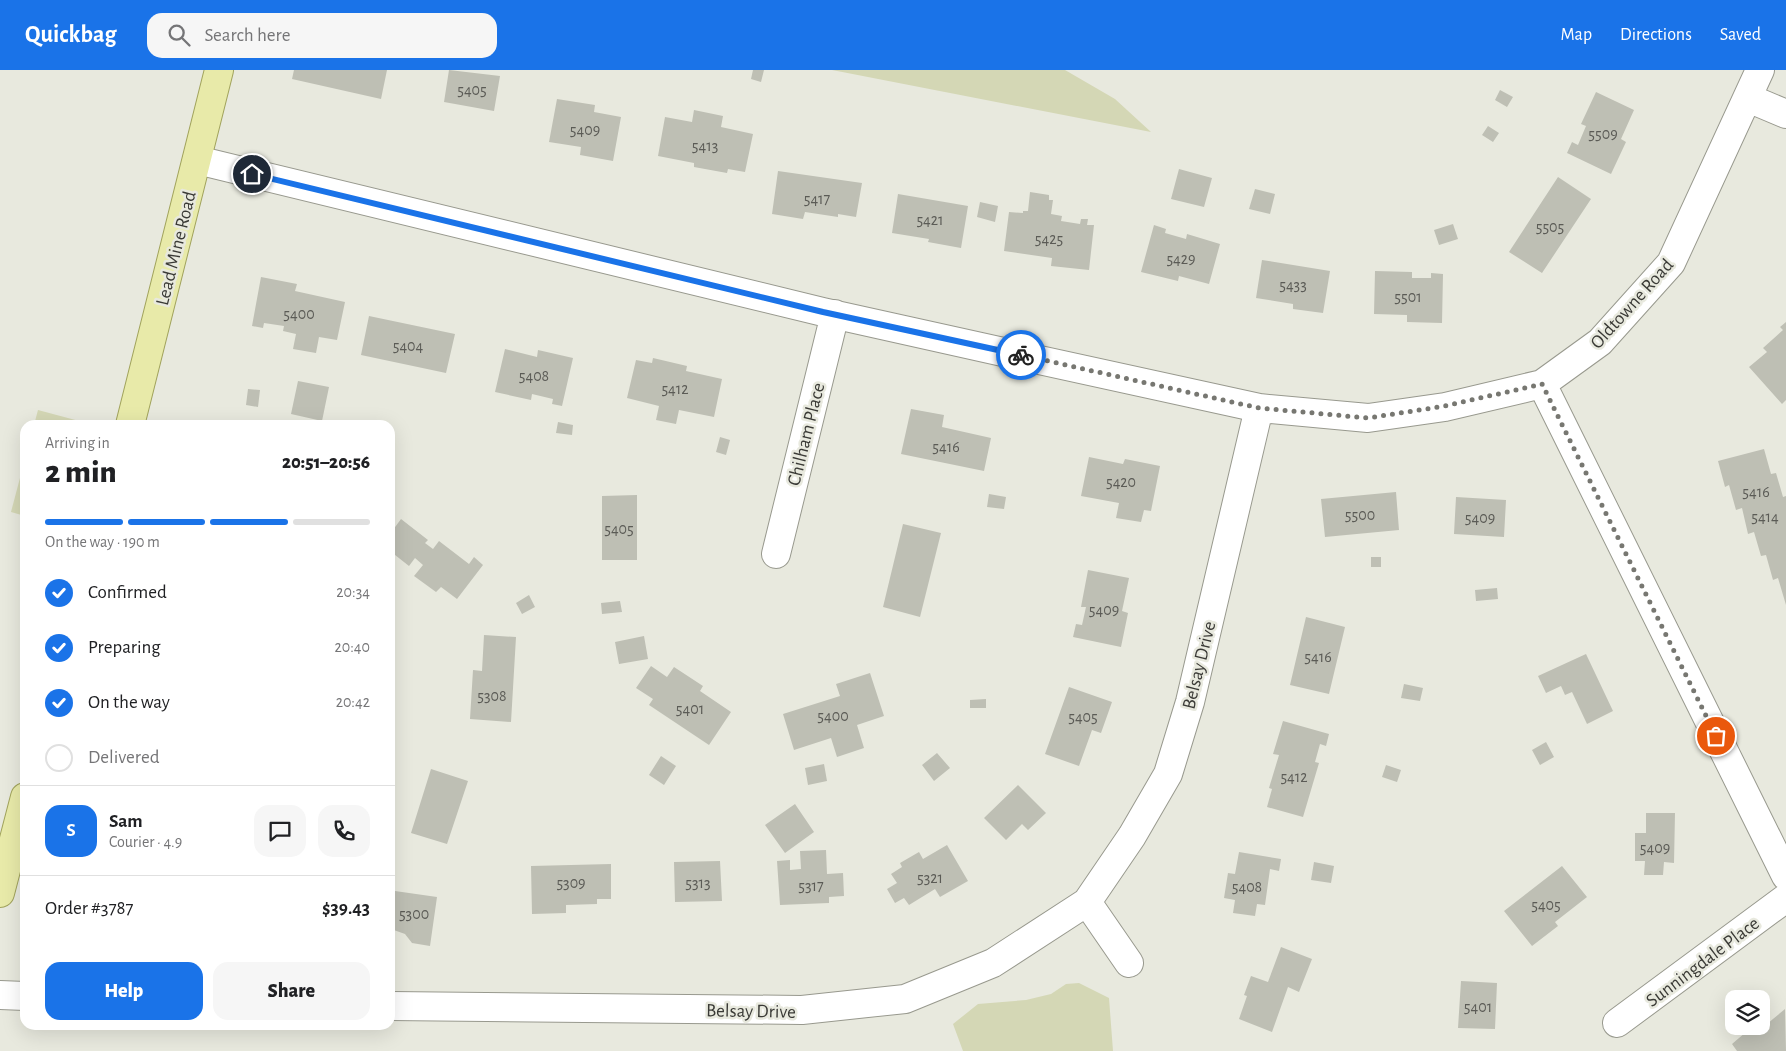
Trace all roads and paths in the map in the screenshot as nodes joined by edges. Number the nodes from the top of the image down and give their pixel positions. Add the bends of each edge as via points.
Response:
1 (219, 70) edge
2 (1760, 70) edge
3 (1748, 98) junction
4 (1786, 114) edge
5 (197, 160) junction
6 (835, 314) junction
7 (1542, 384) junction
8 (1259, 408) junction
9 (131, 420) edge
10 (776, 554) dead end
11 (20, 816) edge
12 (1786, 876) edge
13 (0, 893) edge
14 (1786, 898) edge
15 (1087, 902) junction
16 (1130, 963) dead end
17 (0, 995) edge
18 (20, 996) edge
19 (395, 1006) edge
20 (1617, 1023) dead end

1 - 5 main road, Lead Mine Road
2 - 3 street, Oldtowne Road
3 - 4 street
3 - 7 street, Oldtowne Road via 1671,263 1600,342
5 - 6 street, Oldtowne Road
5 - 9 main road, Lead Mine Road
6 - 8 street, Oldtowne Road
6 - 10 street, Chilham Place
7 - 8 street, Oldtowne Road via 1445,406 1368,418
7 - 12 street
8 - 15 street, Belsay Drive via 1190,702 1168,774 1132,836
11 - 13 main road
14 - 20 street, Sunningdale Place
15 - 16 street
15 - 19 street, Belsay Drive via 993,963 905,999 802,1010
17 - 18 street

